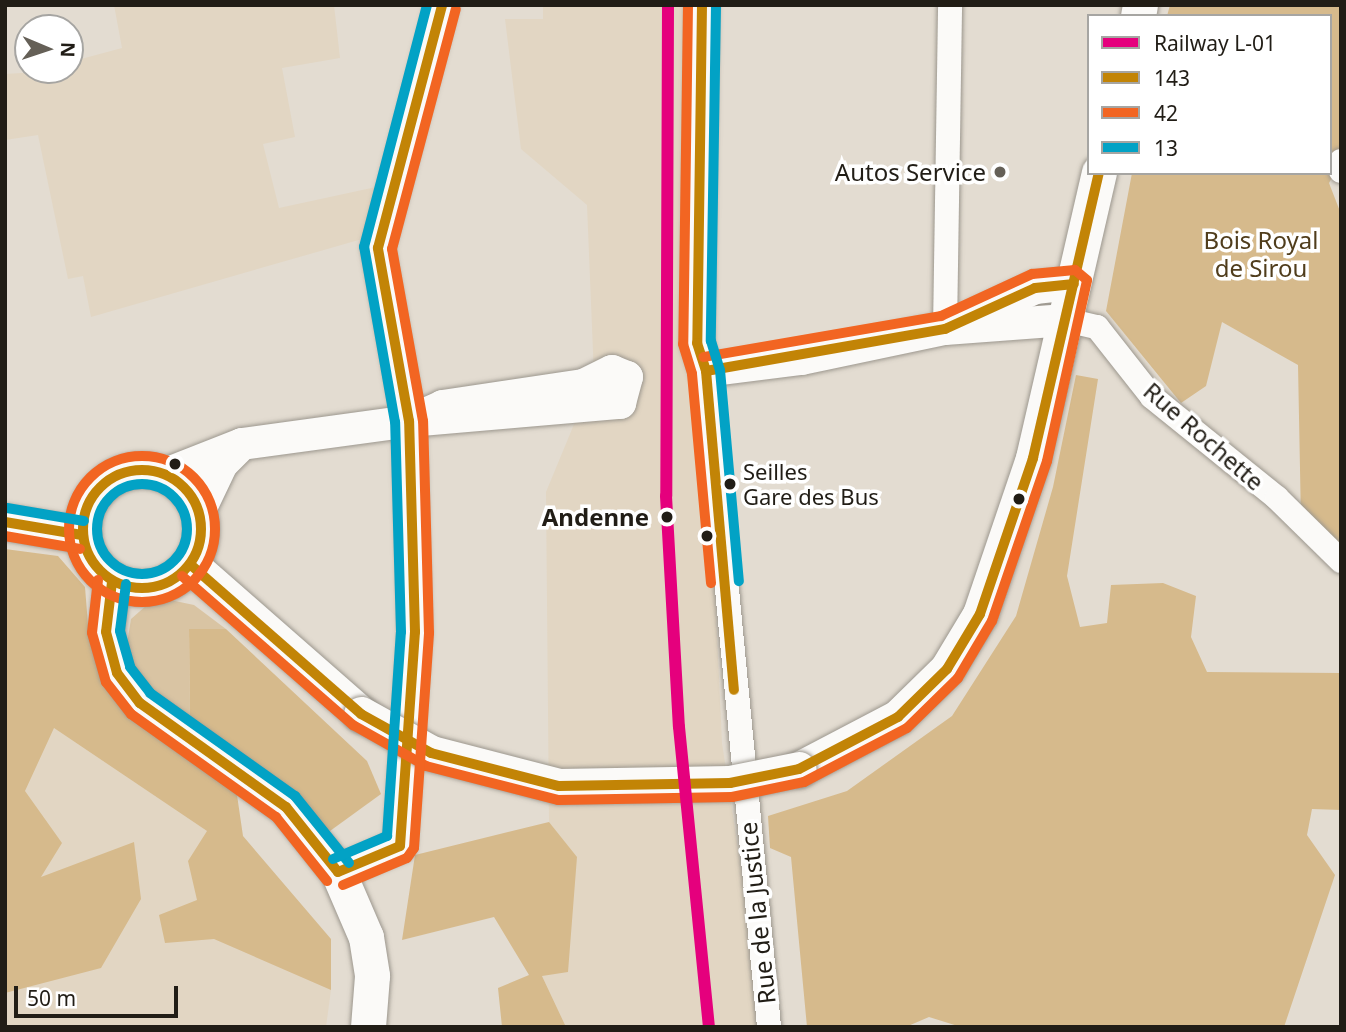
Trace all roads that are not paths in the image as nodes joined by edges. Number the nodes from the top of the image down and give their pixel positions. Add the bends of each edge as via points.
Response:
1 (442, 5) edge
2 (702, 5) edge
3 (950, 5) edge
4 (1341, 161) edge
5 (1341, 171) edge
6 (1099, 175) edge
7 (1074, 284) junction
8 (1066, 320) junction
9 (945, 330) junction
10 (706, 371) junction
11 (409, 421) junction
12 (242, 444) junction
13 (166, 474) junction
14 (199, 512) junction
15 (5, 522) edge
16 (82, 535) junction
17 (1341, 561) edge
18 (191, 565) junction
19 (113, 582) junction
20 (338, 872) junction
21 (368, 1027) edge
22 (769, 1027) edge

1 - 11 street via 379,248
2 - 10 street, Rue de la Justice via 697,344
3 - 9 street
4 - 5 street
6 - 7 main road
7 - 8 main road
7 - 9 street via 1035,288
8 - 9 street
8 - 17 street, Rue Rochette via 1097,327 1152,397 1277,498
8 - 18 main road, bridge via 1009,543 980,614 947,669 898,717 799,769 730,783 559,786 431,753 361,714
9 - 10 street via 801,359
10 - 22 street, Rue de la Justice
11 - 11 street via 621,403 627,377 612,371 583,385 443,406
11 - 12 street
11 - 20 street via 415,632 400,846
12 - 13 street
12 - 14 street via 222,464
13 - 14 main road via 187,489
13 - 16 main road via 138,469 115,475 90,501
14 - 18 main road via 201,539
15 - 16 main road
16 - 19 main road via 91,562
18 - 19 main road via 169,583 140,590
19 - 20 main road via 106,632 117,673 140,703 286,807
20 - 21 main road via 366,937 372,976

